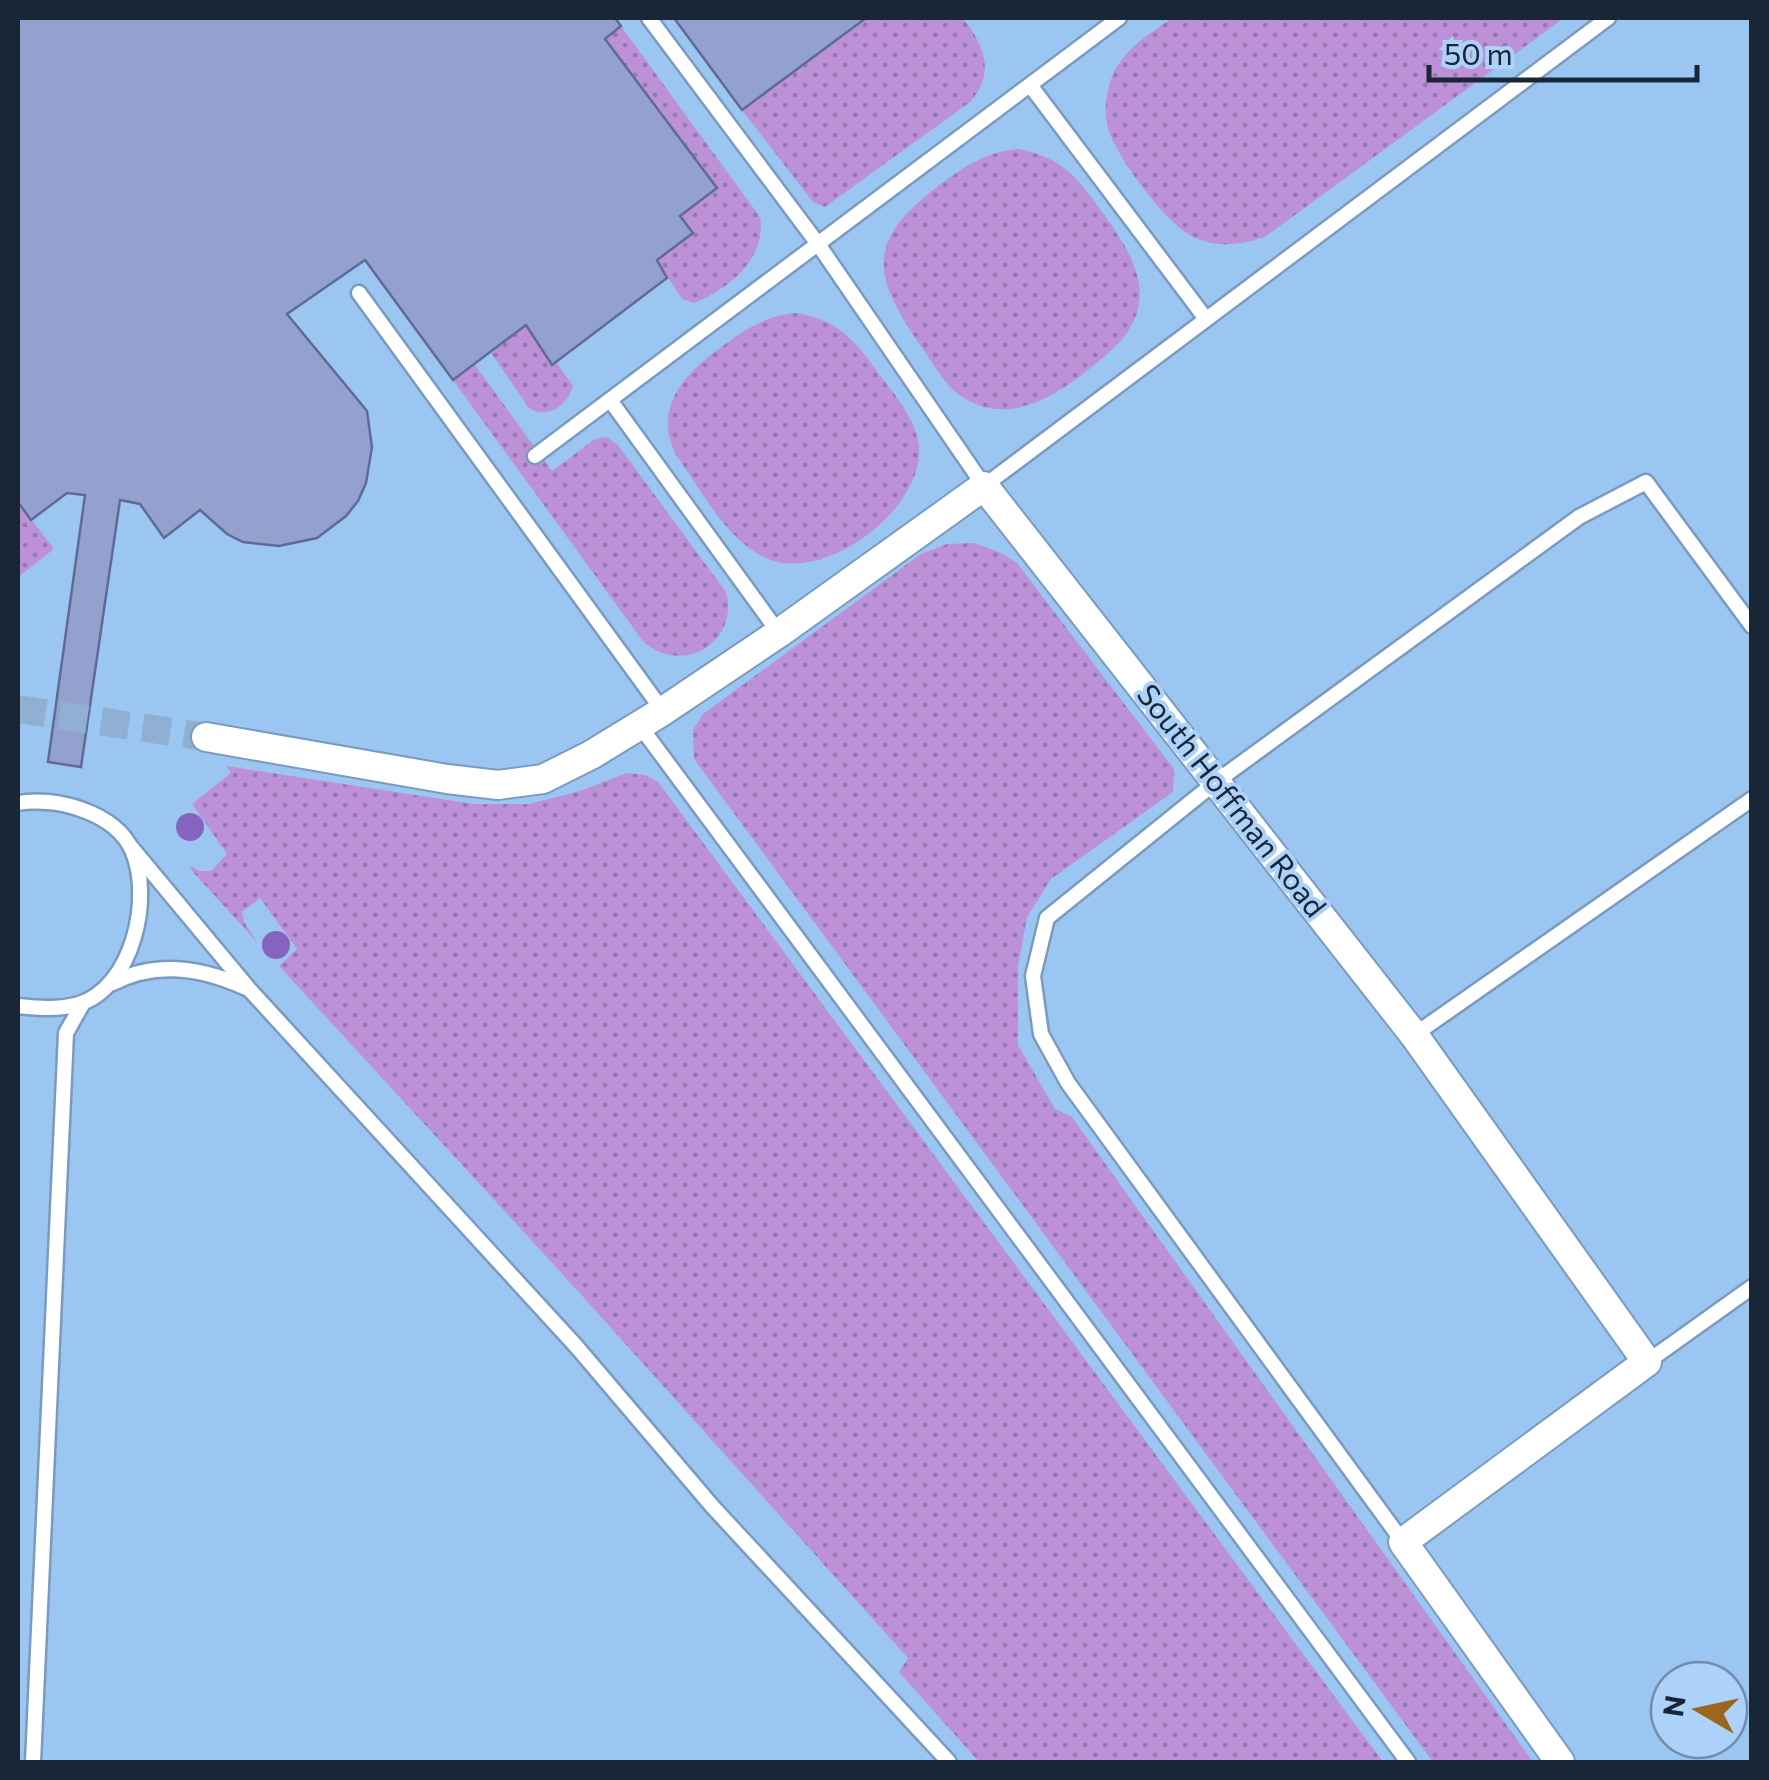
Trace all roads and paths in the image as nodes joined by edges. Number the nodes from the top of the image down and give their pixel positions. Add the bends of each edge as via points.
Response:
1 (650, 18) edge
2 (1119, 18) edge
3 (1608, 18) edge
4 (1030, 84) junction
5 (818, 244) junction
6 (359, 293) dead end
7 (1206, 319) junction
8 (610, 400) junction
9 (535, 456) dead end
10 (984, 486) junction
11 (1752, 626) edge
12 (779, 633) junction
13 (652, 718) junction
14 (206, 737) tunnel mouth
15 (1217, 781) junction
16 (1752, 799) edge
17 (18, 803) edge
18 (131, 848) junction
19 (249, 990) junction
20 (100, 991) junction
21 (82, 1003) junction
22 (18, 1006) edge
23 (1414, 1035) junction
24 (1752, 1288) edge
25 (1647, 1362) junction
26 (1403, 1542) junction
27 (33, 1762) edge
28 (948, 1762) edge
29 (1408, 1762) edge
30 (1560, 1762) edge

1 - 5 lane
2 - 4 lane
3 - 7 lane
4 - 5 lane
4 - 7 lane
5 - 8 lane
5 - 10 lane
6 - 13 lane
7 - 10 lane
8 - 9 lane
8 - 12 lane
10 - 12 street
10 - 15 street, South Hoffman Road
11 - 15 lane via 1646,482 1579,517
12 - 13 street
13 - 14 street via 544,778 498,785
13 - 29 lane
15 - 23 street, South Hoffman Road
15 - 26 lane via 1047,918 1033,976 1041,1034 1068,1083
16 - 23 lane
17 - 18 lane via 74,806 116,830
18 - 19 lane
18 - 20 lane via 140,886 136,932 122,966
19 - 20 lane via 217,975 166,969 131,974
19 - 28 lane
20 - 21 lane
21 - 22 lane
21 - 27 lane via 66,1033
23 - 25 street, South Hoffman Road
24 - 25 lane
25 - 26 street
26 - 30 street

